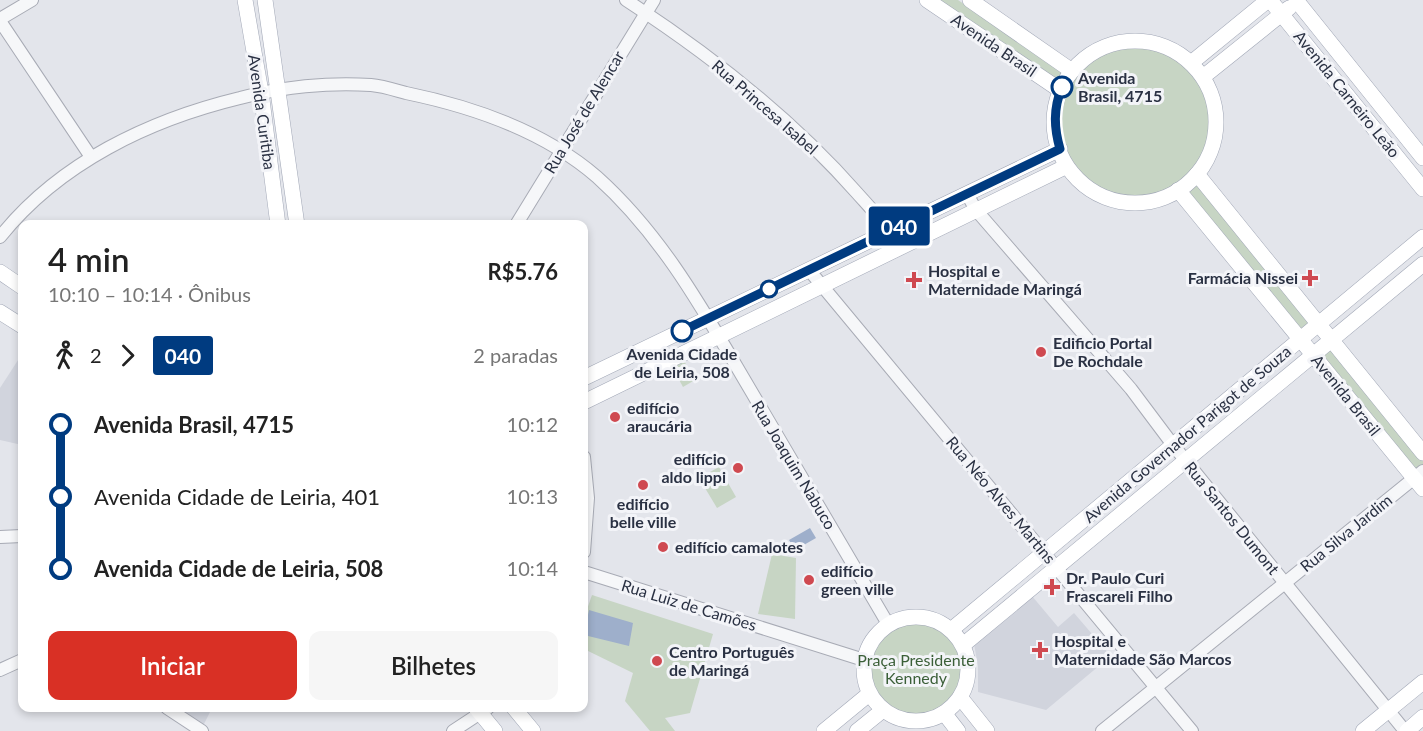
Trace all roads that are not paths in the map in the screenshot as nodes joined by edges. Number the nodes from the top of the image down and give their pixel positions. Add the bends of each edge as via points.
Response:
1 (32, 0) edge
2 (245, 0) edge
3 (265, 0) edge
4 (626, 0) edge
5 (654, 0) edge
6 (927, 0) edge
7 (970, 0) edge
8 (1269, 0) edge
9 (1297, 1) edge
10 (645, 13) junction
11 (1282, 14) junction
12 (0, 20) edge
13 (1191, 63) junction
14 (1072, 71) junction
15 (1203, 77) junction
16 (279, 90) junction
17 (1060, 90) junction
18 (261, 92) junction
19 (1391, 118) junction
20 (1375, 130) junction
21 (1060, 149) junction
22 (561, 150) junction
23 (91, 157) junction
24 (1423, 158) edge
25 (1065, 167) junction
26 (1197, 174) junction
27 (1423, 189) edge
28 (1178, 190) junction
29 (968, 194) junction
30 (976, 210) junction
31 (277, 220) edge
32 (296, 220) edge
33 (519, 220) edge
34 (890, 231) junction
35 (0, 237) edge
36 (1423, 237) edge
37 (896, 248) junction
38 (1423, 264) edge
39 (809, 270) junction
40 (0, 272) edge
41 (18, 284) edge
42 (821, 285) junction
43 (0, 312) edge
44 (709, 318) junction
45 (18, 323) edge
46 (1318, 325) junction
47 (718, 336) junction
48 (1300, 339) junction
49 (1331, 341) junction
50 (1314, 355) junction
51 (588, 376) edge
52 (588, 400) edge
53 (1173, 445) junction
54 (1423, 453) edge
55 (1186, 461) junction
56 (1420, 479) edge
57 (18, 536) edge
58 (0, 537) edge
59 (1044, 552) junction
60 (1057, 568) junction
61 (588, 573) edge
62 (1285, 582) junction
63 (888, 624) junction
64 (951, 630) junction
65 (963, 645) junction
66 (864, 660) junction
67 (18, 662) edge
68 (0, 670) edge
69 (1423, 682) edge
70 (1156, 687) junction
71 (869, 694) junction
72 (960, 698) junction
73 (883, 710) junction
74 (1389, 711) junction
75 (173, 712) edge
76 (479, 712) edge
77 (483, 712) edge
78 (517, 712) edge
79 (944, 713) junction
80 (1423, 717) edge
81 (202, 731) edge
82 (453, 731) edge
83 (495, 731) edge
84 (533, 731) edge
85 (824, 731) edge
86 (857, 731) edge
87 (958, 731) edge
88 (987, 731) edge
89 (1102, 731) edge
90 (1192, 731) edge
91 (1363, 731) edge
92 (1406, 731) edge

1 - 12 street
2 - 18 main road, Avenida Curitiba
3 - 16 main road, Avenida Curitiba
4 - 10 street, Rua Princesa Isabel
5 - 10 street, Rua José de Alencar
6 - 17 main road, Avenida Brasil
7 - 14 main road, Avenida Brasil
8 - 11 main road, Avenida Carneiro Leão
8 - 13 main road
9 - 11 main road
9 - 19 main road, Avenida Carneiro Leão
10 - 22 street, Rua José de Alencar
10 - 34 street, Rua Princesa Isabel via 693,45 784,121 833,166
11 - 15 main road
11 - 20 main road, Avenida Carneiro Leão
12 - 23 street
13 - 14 main road via 1169,48 1143,41 1125,42 1092,53
13 - 15 main road
14 - 17 main road
15 - 26 main road via 1215,109 1216,127 1210,152
16 - 18 street, Rua Joaquim Nabuco
16 - 22 street, Rua Joaquim Nabuco via 372,85 456,105
16 - 32 main road, Avenida Curitiba
17 - 21 main road via 1055,111
18 - 23 street, Rua Joaquim Nabuco via 160,123
18 - 31 main road, Avenida Curitiba
19 - 20 main road
19 - 24 main road, Avenida Carneiro Leão
20 - 27 main road, Avenida Carneiro Leão
21 - 25 main road
21 - 29 main road
22 - 33 street, Rua José de Alencar
22 - 44 street, Rua Joaquim Nabuco via 597,177 634,216
23 - 35 street, Rua Joaquim Nabuco via 59,179
25 - 28 main road via 1102,195 1121,201 1141,202
25 - 30 main road
26 - 28 main road
26 - 46 main road, Avenida Brasil
28 - 48 main road, Avenida Brasil
29 - 30 street, Rua Santos Dumont
29 - 34 main road
30 - 37 main road
30 - 53 street, Rua Santos Dumont via 1116,372
34 - 37 street
34 - 39 main road
36 - 46 main road, Avenida Governador Parigot de Souza
37 - 42 main road
38 - 49 main road, Avenida Governador Parigot de Souza
39 - 42 street, Rua Néo Alves Martins
39 - 44 main road
40 - 41 main road
42 - 47 main road
42 - 59 street, Rua Néo Alves Martins
43 - 45 main road
44 - 47 street, Rua Joaquim Nabuco
44 - 51 main road
46 - 48 main road, Avenida Governador Parigot de Souza
46 - 49 main road, Avenida Brasil
47 - 52 main road
47 - 63 street, Rua Joaquim Nabuco
48 - 50 main road, Avenida Brasil
48 - 53 main road, Avenida Governador Parigot de Souza
49 - 50 main road, Avenida Governador Parigot de Souza
49 - 54 main road, Avenida Brasil
50 - 55 main road, Avenida Governador Parigot de Souza
50 - 56 main road, Avenida Brasil
53 - 55 street, Rua Santos Dumont
53 - 59 main road, Avenida Governador Parigot de Souza
55 - 60 main road, Avenida Governador Parigot de Souza
55 - 62 street, Rua Santos Dumont
56 - 62 street, Rua Silva Jardim
57 - 58 street
59 - 60 street, Rua Néo Alves Martins
59 - 64 main road, Avenida Governador Parigot de Souza
60 - 65 main road, Avenida Governador Parigot de Souza
60 - 70 street, Rua Néo Alves Martins
61 - 66 street, Rua Luiz de Camões
62 - 70 street, Rua Silva Jardim
62 - 74 street, Rua Santos Dumont
63 - 64 main road via 921,616
63 - 66 main road via 872,639
64 - 65 main road
65 - 72 main road via 968,672
66 - 71 main road
67 - 68 street
69 - 74 main road
70 - 89 street, Rua Silva Jardim
70 - 90 street, Rua Néo Alves Martins
71 - 73 main road
71 - 85 main road
72 - 79 main road
72 - 88 main road
73 - 79 main road via 907,721
73 - 86 main road
74 - 91 main road
74 - 92 street, Rua Santos Dumont
75 - 81 street
76 - 82 street
77 - 83 main road
78 - 84 main road
79 - 87 main road
80 - 92 main road

